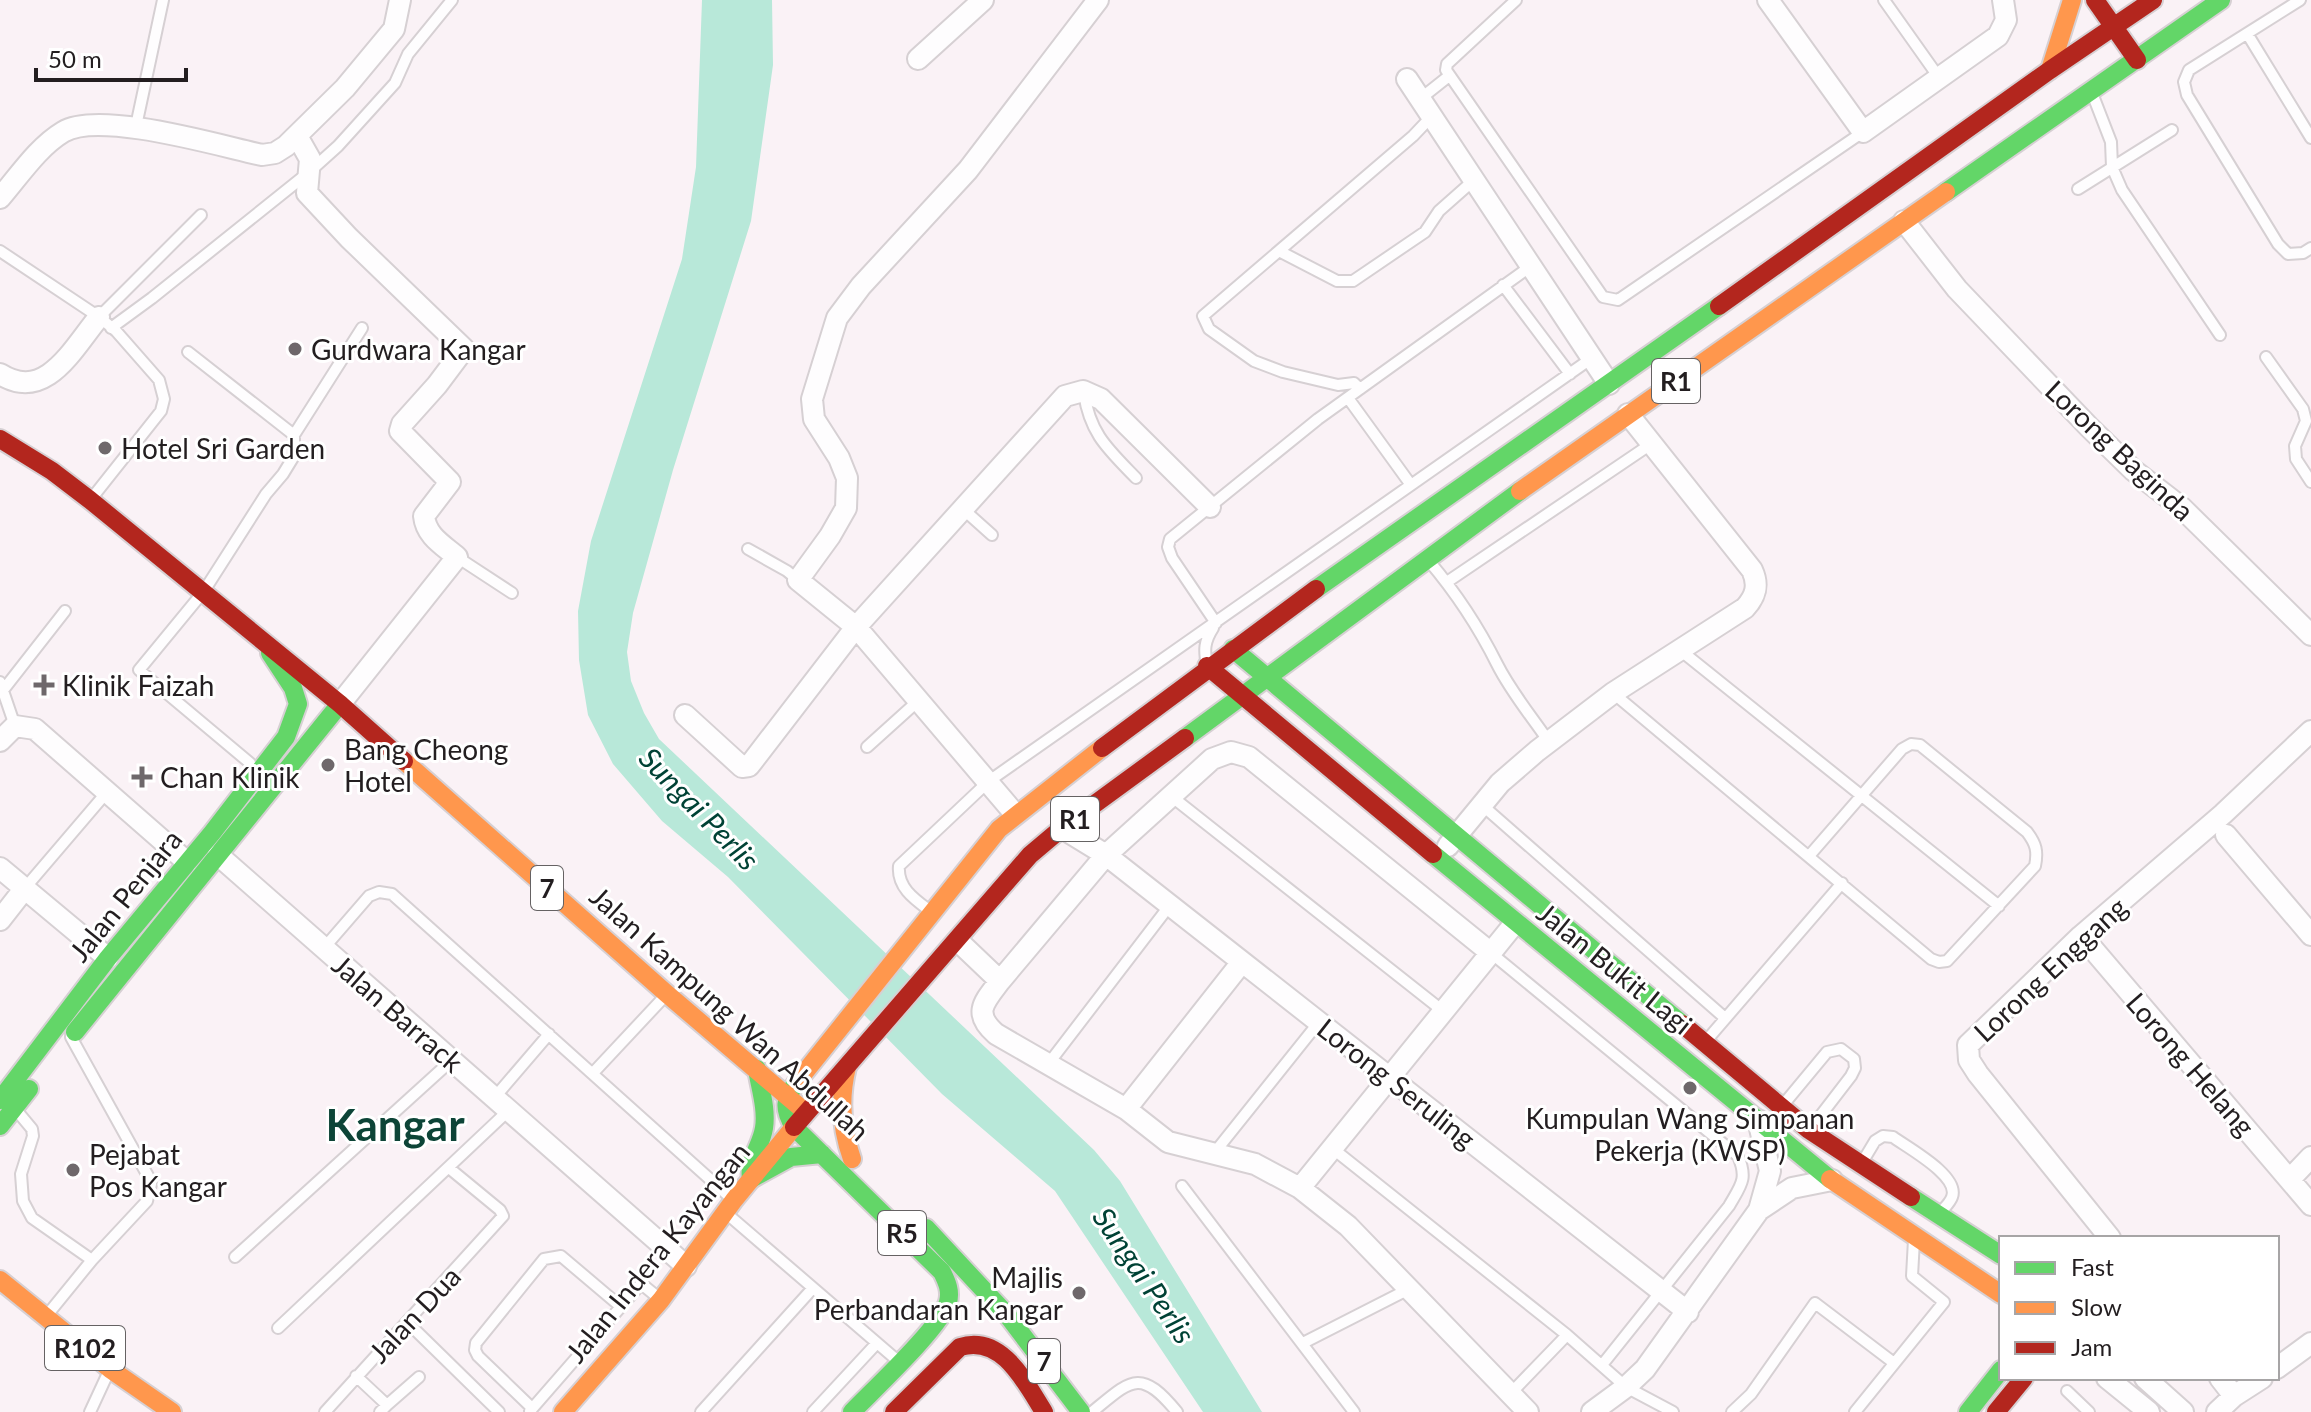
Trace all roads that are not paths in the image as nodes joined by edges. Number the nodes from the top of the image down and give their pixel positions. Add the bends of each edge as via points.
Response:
1 (163, 0) edge
2 (400, 0) edge
3 (452, 0) edge
4 (983, 0) edge
5 (1098, 0) edge
6 (1516, 0) edge
7 (1768, 0) edge
8 (1884, 0) edge
9 (2003, 0) edge
10 (2072, 0) edge
11 (2095, 0) edge
12 (2221, 0) edge
13 (2300, 0) edge
14 (2157, 13) edge
15 (2114, 28) junction
16 (2248, 35) junction
17 (918, 59) dead end
18 (2137, 60) junction
19 (2050, 70) junction
20 (1449, 76) junction
21 (1407, 79) dead end
22 (1940, 79) junction
23 (2091, 91) junction
24 (1426, 107) junction
25 (136, 126) junction
26 (2172, 130) dead end
27 (1863, 132) junction
28 (297, 136) junction
29 (2311, 138) edge
30 (2112, 167) junction
31 (308, 173) junction
32 (1474, 180) junction
33 (2078, 189) dead end
34 (0, 198) edge
35 (201, 215) dead end
36 (1904, 221) junction
37 (2311, 248) edge
38 (0, 251) edge
39 (1279, 251) junction
40 (1531, 266) junction
41 (1503, 285) junction
42 (109, 325) junction
43 (362, 328) dead end
44 (2220, 335) dead end
45 (188, 352) dead end
46 (2266, 357) dead end
47 (1592, 358) junction
48 (0, 374) edge
49 (1570, 374) junction
50 (1609, 384) junction
51 (1360, 389) junction
52 (1083, 391) junction
53 (1348, 398) junction
54 (2307, 406) edge
55 (1628, 414) junction
56 (294, 435) junction
57 (0, 439) edge
58 (1651, 444) junction
59 (1136, 478) dead end
60 (2311, 482) edge
61 (1411, 485) junction
62 (1397, 496) junction
63 (90, 500) junction
64 (1210, 507) junction
65 (963, 509) junction
66 (1416, 520) junction
67 (992, 535) dead end
68 (748, 549) dead end
69 (457, 557) junction
70 (1428, 560) junction
71 (798, 580) junction
72 (1447, 582) junction
73 (204, 591) junction
74 (512, 593) dead end
75 (65, 611) dead end
76 (1216, 623) junction
77 (856, 627) junction
78 (2311, 635) edge
79 (261, 639) junction
80 (1233, 649) junction
81 (1680, 650) junction
82 (1207, 666) junction
83 (1267, 679) junction
84 (2, 685) edge
85 (1613, 693) junction
86 (1243, 696) junction
87 (918, 701) junction
88 (340, 704) junction
89 (685, 715) dead end
90 (15, 726) junction
91 (2311, 731) edge
92 (0, 741) edge
93 (1549, 742) junction
94 (867, 747) dead end
95 (250, 763) dead end
96 (989, 781) junction
97 (107, 792) junction
98 (1171, 796) junction
99 (1860, 797) junction
100 (1482, 805) junction
101 (1015, 814) junction
102 (1062, 828) junction
103 (2226, 835) dead end
104 (1456, 836) junction
105 (218, 855) junction
106 (1106, 855) junction
107 (1809, 856) junction
108 (1437, 858) junction
109 (187, 862) junction
110 (0, 868) edge
111 (1842, 883) junction
112 (25, 888) junction
113 (1170, 905) junction
114 (1999, 906) junction
115 (934, 914) junction
116 (0, 920) edge
117 (1515, 923) junction
118 (2311, 935) edge
119 (958, 941) junction
120 (324, 948) junction
121 (2092, 948) dead end
122 (1491, 953) junction
123 (108, 958) junction
124 (1242, 962) junction
125 (1000, 981) junction
126 (667, 994) junction
127 (1443, 1011) junction
128 (1725, 1018) junction
129 (1319, 1022) junction
130 (549, 1034) junction
131 (71, 1037) junction
132 (1704, 1042) junction
133 (855, 1054) junction
134 (452, 1060) junction
135 (1049, 1063) junction
136 (757, 1069) junction
137 (593, 1073) junction
138 (1389, 1077) junction
139 (787, 1095) junction
140 (7, 1104) edge
141 (502, 1104) junction
142 (1781, 1106) junction
143 (1126, 1109) junction
144 (806, 1111) junction
145 (1758, 1120) junction
146 (0, 1126) edge
147 (794, 1127) junction
148 (1809, 1130) junction
149 (1332, 1148) junction
150 (1215, 1152) junction
151 (822, 1154) junction
152 (2311, 1157) edge
153 (852, 1159) junction
154 (1861, 1164) junction
155 (449, 1168) junction
156 (751, 1179) junction
157 (873, 1179) dead end
158 (2290, 1179) junction
159 (1832, 1180) junction
160 (1182, 1186) dead end
161 (1300, 1188) junction
162 (2311, 1205) edge
163 (730, 1206) junction
164 (1759, 1210) junction
165 (1939, 1215) junction
166 (916, 1219) dead end
167 (1915, 1236) junction
168 (2108, 1236) edge
169 (1999, 1254) edge
170 (235, 1257) dead end
171 (92, 1260) junction
172 (686, 1266) junction
173 (965, 1266) junction
174 (0, 1280) edge
175 (813, 1288) junction
176 (1409, 1289) junction
177 (1660, 1290) junction
178 (1999, 1293) edge
179 (661, 1300) junction
180 (620, 1306) junction
181 (1005, 1311) junction
182 (970, 1312) junction
183 (1688, 1312) junction
184 (47, 1316) junction
185 (407, 1322) junction
186 (937, 1323) junction
187 (278, 1328) dead end
188 (1567, 1335) junction
189 (877, 1343) junction
190 (1303, 1343) junction
191 (2311, 1343) edge
192 (960, 1347) junction
193 (900, 1363) junction
194 (1894, 1363) junction
195 (1602, 1365) junction
196 (2279, 1367) edge
197 (110, 1369) junction
198 (1999, 1373) edge
199 (356, 1376) junction
200 (419, 1377) dead end
201 (2022, 1380) edge
202 (2109, 1380) edge
203 (2147, 1380) edge
204 (2222, 1380) edge
205 (2259, 1380) edge
206 (1626, 1387) junction
207 (2067, 1391) dead end
208 (1510, 1394) junction
209 (2234, 1396) junction
210 (383, 1409) edge
211 (530, 1410) edge
212 (90, 1412) edge
213 (172, 1412) edge
214 (325, 1412) edge
215 (499, 1412) edge
216 (563, 1412) edge
217 (701, 1412) edge
218 (813, 1412) edge
219 (852, 1412) edge
220 (894, 1412) edge
221 (1044, 1412) edge
222 (1081, 1412) edge
223 (1092, 1412) edge
224 (1177, 1412) edge
225 (1354, 1412) edge
226 (1528, 1412) edge
227 (1592, 1412) edge
228 (1673, 1412) edge
229 (1732, 1412) edge
230 (1855, 1412) edge
231 (1968, 1412) edge
232 (1996, 1412) edge
233 (2089, 1412) edge
234 (2149, 1412) edge
235 (2183, 1412) edge
236 (2217, 1412) edge

1 - 25 lane
2 - 28 street via 394,29
3 - 31 lane via 408,54 395,83
4 - 17 street
5 - 71 street via 968,170 837,318 812,399 814,419 847,478 846,508
6 - 20 lane via 1447,64
7 - 27 street
8 - 22 lane
9 - 22 street via 2006,20 1998,36
10 - 19 main road
11 - 15 main road
12 - 14 main road, R1
13 - 16 lane
14 - 15 main road, R1
14 - 18 main road, R1
15 - 18 main road
15 - 19 main road, R1
16 - 29 lane
16 - 37 lane via 2189,70 2184,82 2187,95 2278,244 2288,254
18 - 23 main road, R1
19 - 50 main road, R1
20 - 24 lane
20 - 27 lane via 1609,299 1618,300
21 - 24 street
22 - 27 street
23 - 30 lane via 2111,142
23 - 36 main road, R1
24 - 32 street
24 - 39 lane via 1413,136
25 - 28 street via 262,155 275,153
25 - 34 street via 65,131
26 - 30 lane
28 - 31 street via 310,159
30 - 33 lane
30 - 44 lane via 2122,190
31 - 42 lane via 152,298
31 - 69 street via 307,193 464,349 400,431 450,482 424,516 429,534
32 - 39 lane via 1439,211 1425,232 1353,281 1337,281
32 - 40 street
35 - 42 lane
36 - 55 main road, R1
36 - 78 street, Lorong Baginda via 1957,289 2089,427 2182,508
38 - 42 lane
39 - 51 lane via 1203,316 1204,322 1254,361 1338,385 1354,383
40 - 41 lane
40 - 47 street
41 - 49 lane
41 - 51 lane
42 - 48 street via 40,382 12,382
42 - 63 lane via 150,367 164,399 161,411
43 - 56 lane
45 - 56 lane
46 - 54 lane
47 - 49 lane
47 - 50 street
49 - 61 lane
50 - 66 main road, R1
51 - 53 lane
52 - 59 lane via 1092,428
52 - 64 street via 1101,399
52 - 65 street via 1065,396
53 - 61 lane
53 - 64 lane
54 - 60 lane via 2295,446 2296,459
55 - 58 street
55 - 70 main road, R1
56 - 73 lane via 294,456
57 - 63 main road, 7
58 - 72 lane
58 - 81 street via 1752,570 1756,588 1745,608
61 - 62 lane
62 - 66 lane
62 - 76 lane
63 - 73 main road, 7
64 - 76 lane via 1170,539 1168,547
65 - 67 lane
65 - 77 street
66 - 80 main road, R1
68 - 71 lane
69 - 74 lane
69 - 88 street
70 - 72 lane
70 - 83 main road, R1
71 - 77 street
72 - 93 lane
73 - 79 main road, 7
73 - 95 lane via 139,670
75 - 84 lane
76 - 82 lane via 1205,640
76 - 96 lane
77 - 87 street
77 - 89 street via 749,766 742,767
79 - 88 main road, 7
79 - 109 main road, Jalan Penjara via 293,688 298,704 293,721 286,737
80 - 82 main road, R1
80 - 83 main road, Jalan Bukit Lagi
81 - 85 street
81 - 99 lane
82 - 86 main road, Jalan Bukit Lagi
82 - 101 main road, R1
83 - 86 main road, R1
83 - 104 main road, Jalan Bukit Lagi
84 - 90 lane
85 - 93 street
85 - 107 lane
86 - 102 main road, R1
86 - 108 main road, Jalan Bukit Lagi
87 - 94 lane
87 - 96 street
88 - 105 main road, Jalan Penjara
88 - 126 main road, Jalan Kampung Wan Abdullah / 7
90 - 92 street
90 - 97 street via 35,729
91 - 168 street, Lorong Enggang via 2081,936 1968,1045 1978,1074
93 - 100 street
96 - 101 street
96 - 115 lane via 899,866 911,897
97 - 109 street
97 - 112 lane
98 - 106 street
98 - 122 street via 1212,759 1231,752 1249,757
98 - 127 lane
99 - 107 lane
99 - 114 lane
99 - 114 lane via 1902,749 1920,745 2036,844 2035,866
100 - 104 street
100 - 128 lane
101 - 115 main road, R1
102 - 106 street, Lorong Seruling
102 - 119 main road, R1 via 1030,855
103 - 118 street
104 - 108 street
104 - 132 main road, Jalan Bukit Lagi
105 - 120 street, Jalan Barrack
105 - 131 main road, Jalan Penjara
106 - 113 street, Lorong Seruling
106 - 125 street
107 - 111 lane
108 - 117 main road, Jalan Bukit Lagi
109 - 123 main road, Jalan Penjara
110 - 112 street
111 - 114 lane via 1939,962 1947,961
111 - 128 lane
112 - 116 street
112 - 123 street
113 - 124 street, Lorong Seruling
113 - 135 lane
115 - 139 main road, R1
117 - 122 street
117 - 145 main road, Jalan Bukit Lagi
119 - 125 street
119 - 133 main road, R1
120 - 130 lane via 369,896 392,894
120 - 134 street, Jalan Barrack
121 - 158 street, Lorong Helang
122 - 127 street
122 - 177 lane via 1738,1156 1743,1181 1729,1206
123 - 140 main road, Jalan Penjara
124 - 129 street, Lorong Seruling
124 - 143 street
125 - 135 street via 984,1003 986,1025
126 - 136 main road, Jalan Kampung Wan Abdullah / 7
126 - 137 lane
127 - 138 street
128 - 132 lane
129 - 138 street, Lorong Seruling
129 - 150 lane
130 - 137 lane
130 - 141 lane
131 - 140 main road, Jalan Penjara
131 - 171 lane via 151,1184 147,1201
132 - 142 main road, Jalan Bukit Lagi
133 - 144 main road, R1
133 - 153 main road via 841,1085 839,1110
134 - 141 street, Jalan Barrack
134 - 170 lane
135 - 143 street
136 - 139 main road, Jalan Kampung Wan Abdullah / 7
136 - 156 main road via 764,1120 748,1169
137 - 163 lane
138 - 149 street
138 - 177 street, Lorong Seruling
139 - 144 main road, Jalan Kampung Wan Abdullah / 7
139 - 147 main road via 785,1111
140 - 146 main road, Jalan Penjara
140 - 171 lane via 32,1129 21,1174 23,1201 32,1218
141 - 155 lane
141 - 172 street, Jalan Barrack
142 - 148 main road, Jalan Bukit Lagi
142 - 148 lane via 1827,1052 1841,1049 1854,1059 1851,1076
143 - 150 street via 1168,1142
144 - 147 main road, Jalan Indera Kayangan
144 - 153 main road, Jalan Kampung Wan Abdullah / 7
145 - 159 main road, Jalan Bukit Lagi
145 - 164 street via 1770,1171
147 - 151 main road
147 - 156 main road, Jalan Indera Kayangan
148 - 154 main road, Jalan Bukit Lagi
149 - 161 street
149 - 188 lane
150 - 161 street via 1255,1164
151 - 156 main road via 784,1159
151 - 186 main road, R5 via 942,1272 950,1301
152 - 158 street
153 - 157 main road, Jalan Kampung Wan Abdullah / 7
154 - 165 main road, Jalan Bukit Lagi
154 - 165 lane via 1875,1141 1893,1137 1953,1186
155 - 185 lane, Jalan Dua via 503,1216
155 - 187 lane
156 - 163 main road, Jalan Indera Kayangan
158 - 162 street, Lorong Helang
159 - 164 street via 1792,1188
159 - 167 main road, Jalan Bukit Lagi
160 - 190 lane
161 - 176 street via 1348,1226
163 - 172 main road, Jalan Indera Kayangan
163 - 175 lane
164 - 183 street
165 - 169 main road, Jalan Bukit Lagi
166 - 173 main road, 7
167 - 178 main road, Jalan Bukit Lagi
167 - 194 lane via 1912,1276 1944,1302
171 - 184 lane
172 - 179 main road, Jalan Indera Kayangan
173 - 181 main road, 7
173 - 182 main road
174 - 184 main road, R102
175 - 189 lane
175 - 217 lane
176 - 190 lane
176 - 208 street
177 - 183 street, Lorong Seruling
177 - 195 lane
179 - 180 lane via 639,1286
179 - 216 main road, Jalan Indera Kayangan
180 - 211 lane
180 - 211 lane via 561,1256 544,1259 475,1350
181 - 182 main road
181 - 222 main road, 7
182 - 186 main road
182 - 192 main road
183 - 206 street
184 - 197 main road, R102
185 - 199 lane, Jalan Dua
185 - 215 lane
186 - 193 main road, R5
188 - 195 lane
188 - 208 lane
189 - 193 lane
189 - 218 lane
190 - 225 lane
191 - 196 street
192 - 220 main road
192 - 221 main road, 7 via 974,1342 989,1345
193 - 219 main road, R5
194 - 229 lane via 1815,1303 1751,1394
194 - 230 lane
195 - 206 lane
197 - 212 lane
197 - 213 main road, R102
198 - 231 main road
199 - 210 lane
199 - 214 lane, Jalan Dua
200 - 210 lane
201 - 232 main road
202 - 234 street
203 - 235 street
204 - 209 street
205 - 209 street
206 - 227 street
206 - 228 lane
207 - 233 lane
208 - 226 street
209 - 236 street
223 - 224 lane via 1125,1385 1143,1382 1157,1388

